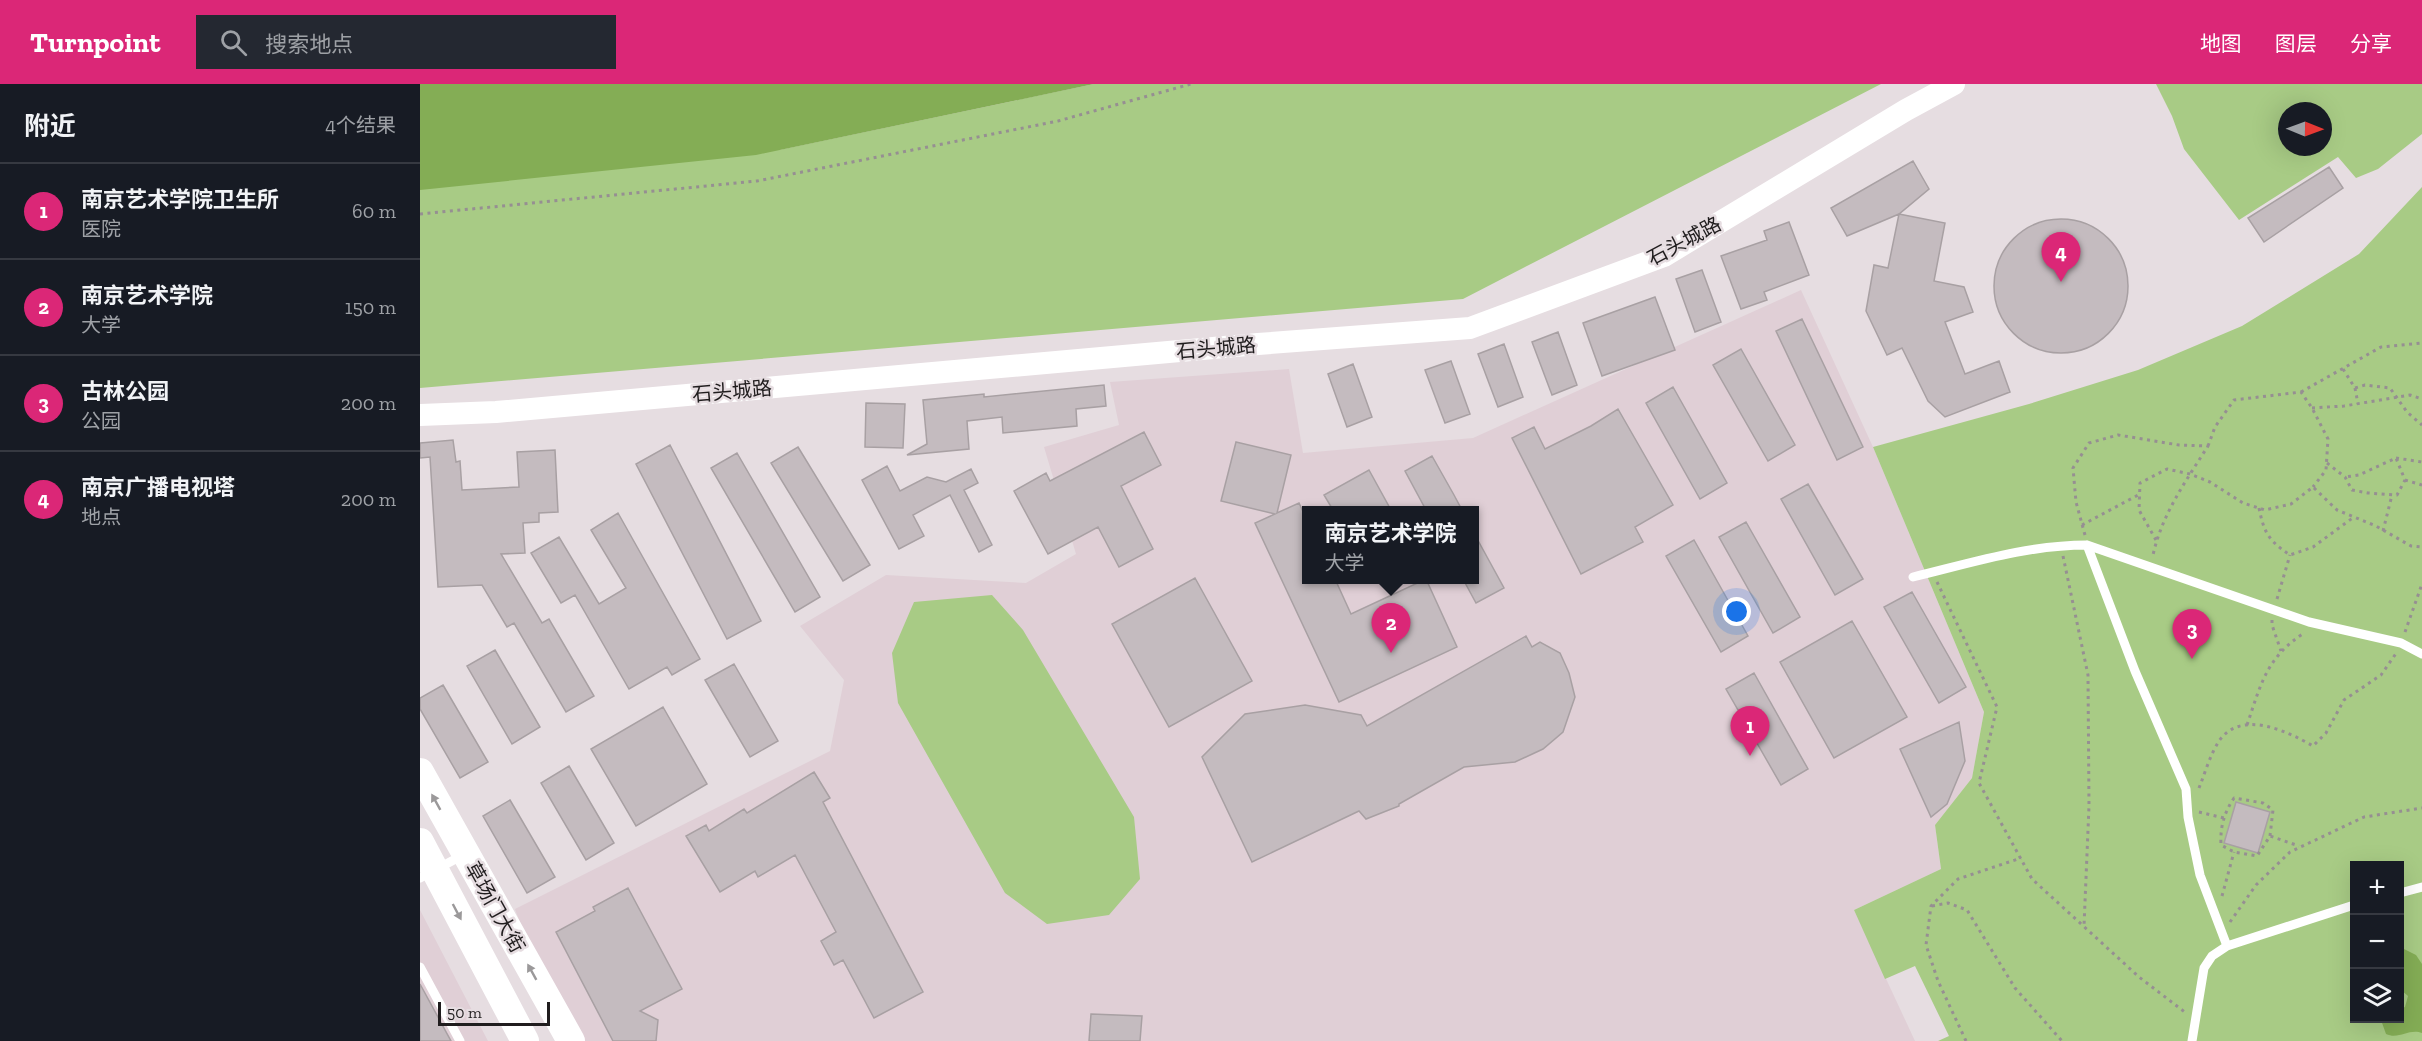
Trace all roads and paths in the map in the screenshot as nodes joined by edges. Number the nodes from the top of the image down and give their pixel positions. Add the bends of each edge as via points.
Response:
1 (1191, 84) edge
2 (1954, 84) edge
3 (420, 214) edge
4 (2422, 343) edge
5 (2343, 369) junction
6 (2355, 388) junction
7 (2301, 392) junction
8 (2397, 397) junction
9 (2422, 399) edge
10 (2358, 404) junction
11 (2312, 408) junction
12 (420, 416) edge
13 (2422, 425) edge
14 (2208, 446) junction
15 (2396, 458) junction
16 (2326, 462) junction
17 (2422, 462) edge
18 (2190, 474) junction
19 (2345, 477) junction
20 (2405, 480) junction
21 (2422, 485) edge
22 (2313, 487) junction
23 (2140, 494) junction
24 (2392, 495) junction
25 (2259, 508) junction
26 (2354, 517) junction
27 (2082, 525) junction
28 (2384, 531) junction
29 (2156, 540) junction
30 (2061, 545) junction
31 (2087, 546) junction
32 (2422, 548) edge
33 (2151, 568) junction
34 (1932, 573) junction
35 (1913, 577) dead end
36 (2422, 584) edge
37 (2317, 624) junction
38 (2401, 643) junction
39 (2422, 654) edge
40 (2247, 725) junction
41 (420, 772) edge
42 (2422, 808) edge
43 (2189, 809) junction
44 (2224, 818) junction
45 (2270, 836) junction
46 (420, 842) edge
47 (2301, 847) junction
48 (2234, 852) junction
49 (465, 854) junction
50 (2021, 858) junction
51 (428, 874) edge
52 (2422, 887) edge
53 (2404, 892) edge
54 (1931, 906) junction
55 (2350, 907) edge
56 (2216, 917) junction
57 (2084, 926) junction
58 (2222, 933) junction
59 (2227, 946) junction
60 (420, 967) edge
61 (2195, 1021) junction
62 (460, 1041) edge
63 (525, 1041) edge
64 (571, 1041) edge
65 (1966, 1041) edge
66 (2062, 1041) edge
67 (2192, 1041) edge

1 - 3 path via 1058,121 757,181
2 - 12 street, 石头城路 via 1664,256 1470,328
4 - 5 path via 2381,347
5 - 6 path
5 - 7 path
6 - 8 path via 2391,388
6 - 10 path
7 - 11 path
7 - 14 path via 2234,400 2215,427
8 - 9 path via 2410,395
8 - 10 path
8 - 13 path
10 - 11 path
11 - 16 path via 2328,439
14 - 18 path
14 - 27 path via 2118,435 2089,443 2073,468
15 - 17 path
15 - 19 path via 2359,475
15 - 20 path
16 - 19 path
16 - 22 path via 2326,470
18 - 23 path via 2167,470 2140,483
18 - 25 path
18 - 29 path via 2167,512
19 - 24 path via 2352,490
20 - 21 path
20 - 24 path via 2397,495
22 - 25 path via 2290,504
22 - 26 path via 2337,510
23 - 27 path
23 - 29 path via 2139,510
24 - 28 path
25 - 26 path via 2264,530 2290,555 2313,547
26 - 28 path
27 - 31 path
28 - 32 path
29 - 33 path
30 - 31 lane
30 - 34 lane
30 - 57 path via 2088,675 2089,806
31 - 33 lane
31 - 43 lane via 2186,789
33 - 37 lane
34 - 35 lane
34 - 50 path via 1997,707 1979,783
36 - 38 path
37 - 38 lane
37 - 40 path via 2286,645 2265,673
38 - 39 lane
38 - 40 path via 2381,675 2344,700 2326,733 2313,746 2282,731
40 - 43 path via 2236,726 2220,739
49 -> 41 main road, 草场门大街
42 - 47 path via 2364,817
43 - 44 path
43 - 56 lane via 2200,876
44 - 45 path via 2234,798 2263,803 2273,810
44 - 48 path via 2221,845
45 - 47 path
45 - 48 path via 2257,856
46 - 51 main road, 草场门大街
47 - 58 path via 2290,852 2256,885
48 - 56 path
49 - 51 lane
64 -> 49 main road, 草场门大街
50 - 54 path via 1958,879
50 - 57 path via 2032,879
51 -> 63 main road, 草场门大街
52 - 53 lane
54 - 65 path via 1926,945
54 - 66 path via 1948,903 1967,910 2015,988
55 - 59 lane
56 - 58 lane
57 - 61 path
58 - 59 lane
59 - 61 lane via 2212,956 2204,968
60 - 62 lane
61 - 67 lane

